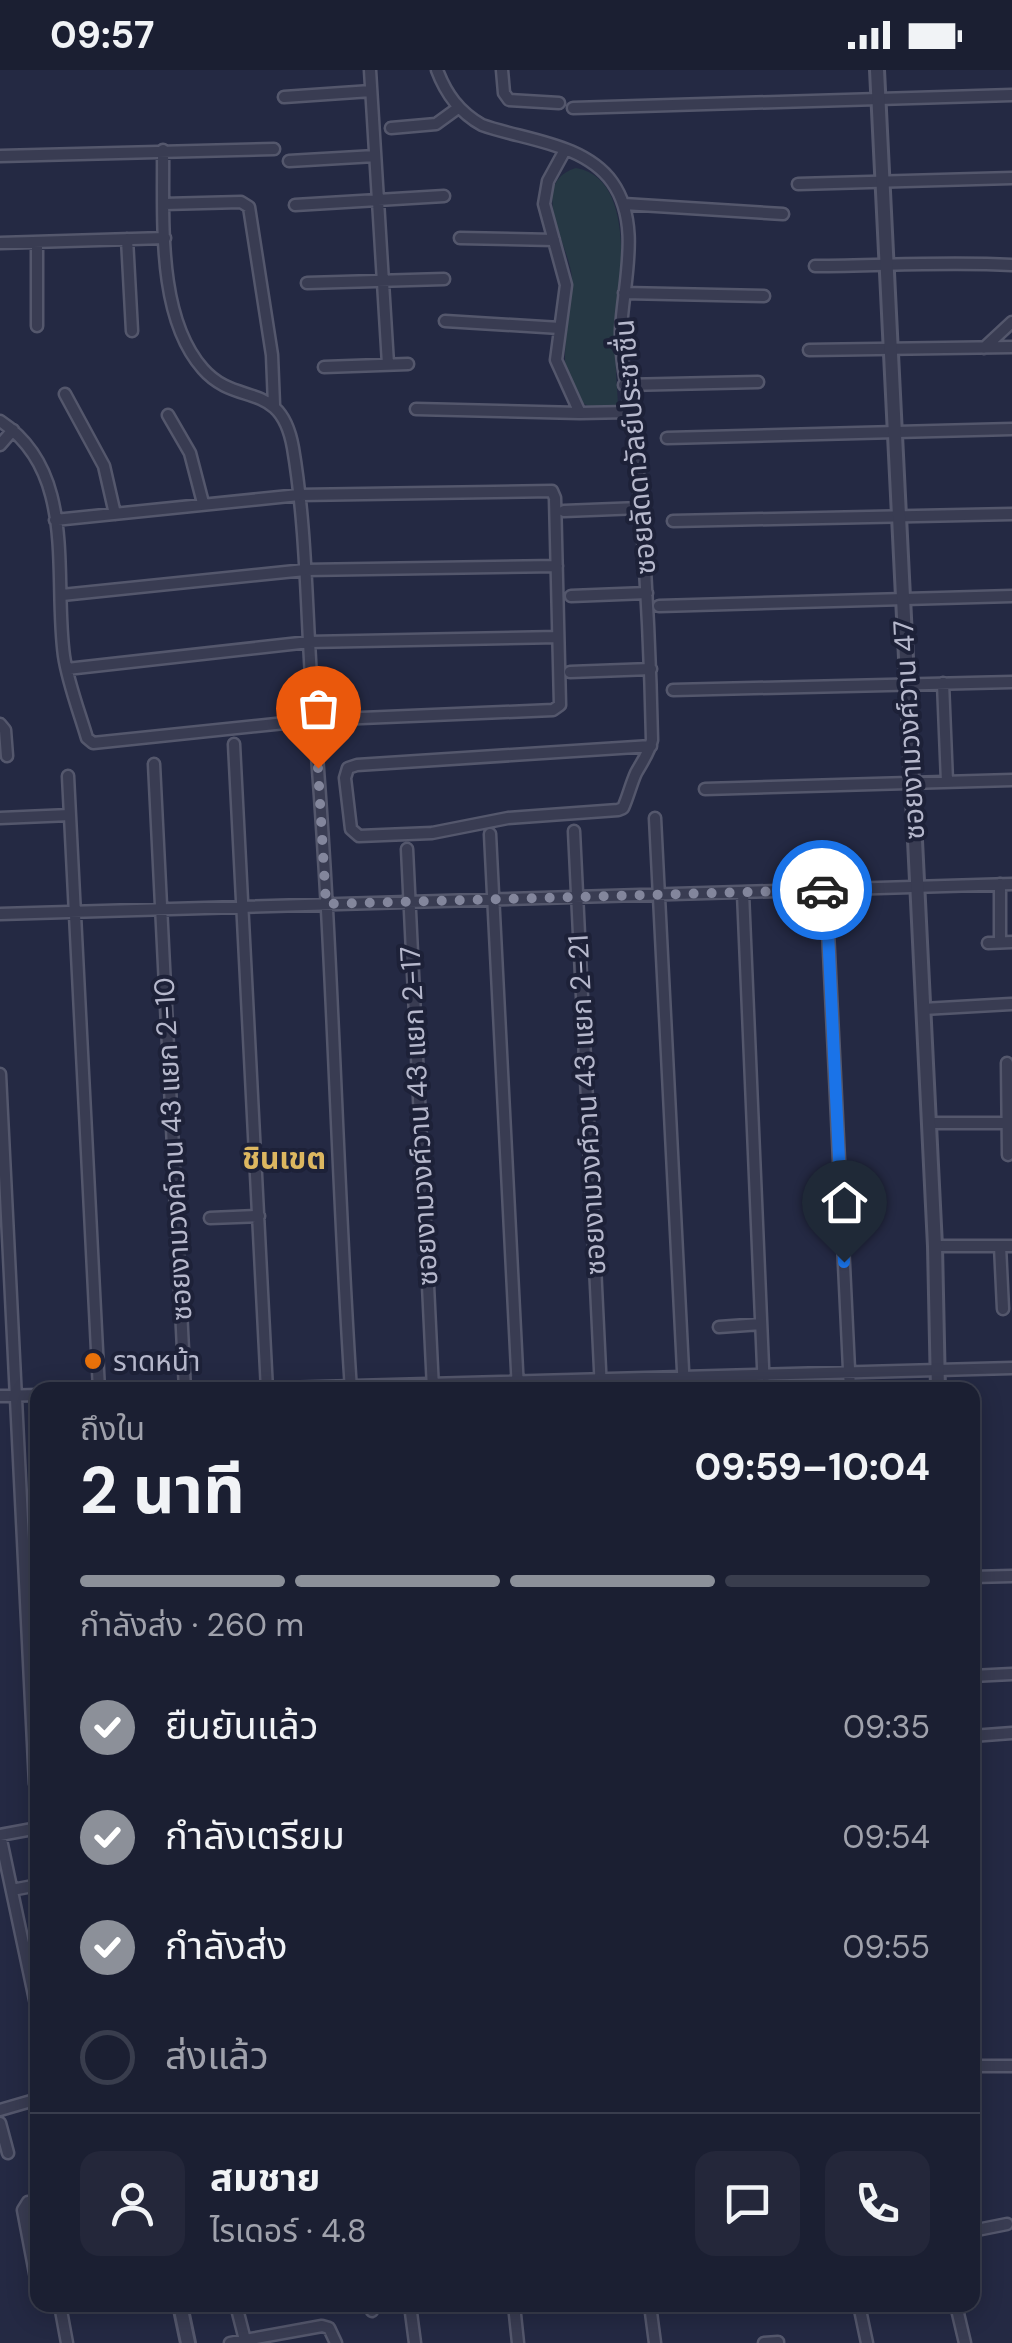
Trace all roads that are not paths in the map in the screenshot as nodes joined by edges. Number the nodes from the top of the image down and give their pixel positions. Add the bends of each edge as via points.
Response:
1 (370, 70) edge
2 (437, 70) edge
3 (502, 70) edge
4 (876, 70) edge
5 (371, 91) junction
6 (1012, 95) edge
7 (284, 97) dead end
8 (878, 98) junction
9 (558, 103) dead end
10 (458, 108) junction
11 (574, 108) dead end
12 (391, 128) dead end
13 (274, 148) dead end
14 (163, 150) junction
15 (565, 150) junction
16 (0, 156) edge
17 (375, 156) junction
18 (289, 161) dead end
19 (1012, 178) edge
20 (882, 182) junction
21 (798, 184) dead end
22 (444, 196) dead end
23 (378, 198) junction
24 (164, 204) junction
25 (295, 204) dead end
26 (624, 204) junction
27 (783, 214) dead end
28 (166, 238) junction
29 (460, 238) dead end
30 (127, 239) junction
31 (554, 240) junction
32 (37, 242) junction
33 (0, 243) edge
34 (1012, 265) edge
35 (815, 266) dead end
36 (886, 266) junction
37 (444, 278) dead end
38 (383, 280) junction
39 (307, 283) dead end
40 (624, 294) junction
41 (764, 296) dead end
42 (446, 321) dead end
43 (1012, 322) edge
44 (37, 326) dead end
45 (560, 328) junction
46 (132, 331) dead end
47 (1012, 347) edge
48 (983, 348) junction
49 (890, 349) junction
50 (809, 350) dead end
51 (388, 364) junction
52 (408, 364) dead end
53 (324, 367) dead end
54 (758, 382) dead end
55 (624, 385) junction
56 (66, 394) dead end
57 (274, 405) junction
58 (416, 409) dead end
59 (630, 412) junction
60 (580, 413) junction
61 (168, 414) dead end
62 (0, 421) edge
63 (1012, 429) edge
64 (13, 430) junction
65 (894, 432) junction
66 (667, 438) dead end
67 (0, 445) edge
68 (300, 495) junction
69 (202, 504) junction
70 (640, 508) junction
71 (564, 511) dead end
72 (116, 514) junction
73 (1012, 514) edge
74 (899, 517) junction
75 (55, 520) junction
76 (674, 520) dead end
77 (556, 566) junction
78 (305, 570) junction
79 (647, 593) junction
80 (62, 596) junction
81 (571, 596) dead end
82 (1012, 596) edge
83 (903, 600) junction
84 (659, 606) dead end
85 (558, 637) junction
86 (309, 642) junction
87 (67, 668) junction
88 (651, 669) junction
89 (570, 672) dead end
90 (943, 682) junction
91 (1012, 682) edge
92 (907, 684) junction
93 (673, 690) dead end
94 (314, 720) junction
95 (0, 724) edge
96 (234, 744) dead end
97 (651, 746) junction
98 (7, 756) dead end
99 (154, 764) dead end
100 (68, 776) dead end
101 (1012, 780) edge
102 (946, 782) junction
103 (912, 783) junction
104 (705, 789) dead end
105 (70, 815) junction
106 (0, 818) edge
107 (655, 818) dead end
108 (574, 831) dead end
109 (490, 834) dead end
110 (406, 849) dead end
111 (1006, 884) edge
112 (917, 886) junction
113 (826, 890) junction
114 (743, 893) junction
115 (659, 895) junction
116 (577, 898) junction
117 (492, 900) junction
118 (408, 902) junction
119 (326, 904) junction
120 (243, 906) junction
121 (161, 908) junction
122 (75, 911) junction
123 (0, 914) edge
124 (1000, 943) edge
125 (1011, 1004) edge
126 (924, 1009) junction
127 (1007, 1064) dead end
128 (0, 1074) edge
129 (1008, 1123) junction
130 (930, 1124) junction
131 (1008, 1155) dead end
132 (258, 1216) junction
133 (210, 1218) dead end
134 (936, 1246) junction
135 (1006, 1246) edge
136 (1003, 1309) dead end
137 (761, 1324) junction
138 (719, 1327) dead end
139 (1012, 1368) edge
140 (937, 1370) junction
141 (850, 1372) junction
142 (764, 1374) junction
143 (683, 1376) junction
144 (99, 1382) edge
145 (184, 1382) edge
146 (267, 1382) edge
147 (350, 1382) edge
148 (433, 1382) edge
149 (518, 1382) edge
150 (601, 1382) edge
151 (622, 1382) edge
152 (683, 1382) edge
153 (764, 1382) edge
154 (850, 1382) edge
155 (938, 1382) edge
156 (30, 1395) edge
157 (0, 1396) edge
158 (15, 1396) junction
159 (1012, 1576) edge
160 (980, 1577) edge
161 (1012, 1674) edge
162 (980, 1676) edge
163 (30, 1687) edge
164 (1012, 1733) edge
165 (980, 1735) edge
166 (30, 1829) edge
167 (0, 1834) edge
168 (30, 1887) edge
169 (12, 1890) junction
170 (30, 1942) edge
171 (24, 1943) junction
172 (30, 1973) edge
173 (980, 2066) edge
174 (1012, 2066) edge
175 (30, 2101) edge
176 (0, 2110) edge
177 (0, 2123) edge
178 (8, 2153) dead end
179 (30, 2202) edge
180 (1007, 2224) dead end
181 (980, 2229) edge
182 (30, 2247) edge
183 (61, 2312) edge
184 (181, 2312) edge
185 (238, 2312) edge
186 (411, 2312) edge
187 (515, 2312) edge
188 (651, 2312) edge
189 (860, 2312) edge
190 (958, 2312) edge
191 (246, 2340) junction
192 (778, 2342) edge
193 (67, 2343) edge
194 (188, 2343) edge
195 (230, 2343) edge
196 (336, 2343) edge
197 (415, 2343) edge
198 (518, 2343) edge
199 (655, 2343) edge
200 (764, 2343) edge
201 (867, 2343) edge
202 (965, 2343) edge

1 - 5 street
2 - 10 street
3 - 9 street via 509,100
4 - 8 street, ซอยงามวงศ์วาน 47
5 - 7 street
5 - 17 street
6 - 8 street
8 - 11 street
8 - 20 street, ซอยงามวงศ์วาน 47
10 - 12 street via 436,124
10 - 15 street via 482,125
13 - 14 street
14 - 16 street
14 - 24 street
15 - 26 street via 602,170
15 - 31 street via 545,192 544,214
17 - 18 street
17 - 23 street
19 - 20 street
20 - 21 street
20 - 36 street, ซอยงามวงศ์วาน 47
22 - 23 street
23 - 25 street
23 - 38 street
24 - 28 street
24 - 57 street via 249,207
26 - 27 street
26 - 40 street, ซอยลัดดาวัลย์ประชาชื่น
28 - 30 street
28 - 57 street via 170,298 192,353 214,380
29 - 31 street
30 - 32 street
30 - 46 street
31 - 45 street via 566,285
32 - 33 street
32 - 44 street
34 - 36 street
35 - 36 street
36 - 49 street, ซอยงามวงศ์วาน 47
37 - 38 street
38 - 39 street
38 - 51 street
40 - 41 street
40 - 55 street, ซอยลัดดาวัลย์ประชาชื่น
42 - 45 street
43 - 48 street
45 - 60 street via 556,360
47 - 48 street
48 - 49 street
49 - 50 street
49 - 65 street, ซอยงามวงศ์วาน 47
51 - 52 street
51 - 53 street
54 - 55 street
55 - 59 street, ซอยลัดดาวัลย์ประชาชื่น
56 - 72 street via 104,466
57 - 68 street via 288,425
58 - 60 street
59 - 60 street
59 - 70 street, ซอยลัดดาวัลย์ประชาชื่น
61 - 69 street via 190,453
62 - 64 street
63 - 65 street
64 - 67 street
64 - 75 street via 45,470
65 - 66 street
65 - 74 street, ซอยงามวงศ์วาน 47
68 - 69 street
68 - 77 street via 552,491
68 - 78 street
69 - 72 street
70 - 71 street
70 - 79 street, ซอยลัดดาวัลย์ประชาชื่น
72 - 75 street
73 - 74 street
74 - 76 street
74 - 83 street, ซอยงามวงศ์วาน 47
75 - 80 street
77 - 78 street
77 - 85 street
78 - 80 street
78 - 86 street
79 - 81 street
79 - 88 street, ซอยลัดดาวัลย์ประชาชื่น
80 - 87 street
82 - 83 street
83 - 84 street
83 - 92 street, ซอยงามวงศ์วาน 47
85 - 86 street
85 - 94 street via 558,709
86 - 87 street
86 - 94 street
87 - 94 street via 93,744
88 - 89 street
88 - 97 street, ซอยลัดดาวัลย์ประชาชื่น
90 - 91 street
90 - 92 street
90 - 102 street
92 - 93 street
92 - 103 street, ซอยงามวงศ์วาน 47
94 - 119 street
95 - 98 street
96 - 120 street
97 - 97 street, ซอยลัดดาวัลย์ประชาชื่น via 624,808 508,818 432,833 359,836 351,830 346,778 357,765
99 - 121 street, ซอยงามวงค์วาน 43 แยก 2-10
100 - 105 street
101 - 102 street
102 - 103 street
103 - 104 street
103 - 112 street, ซอยงามวงศ์วาน 47
105 - 106 street
105 - 122 street
107 - 115 street
108 - 116 street, ซอยงามวงศ์วาน 43 แยก 2-21
109 - 117 street
110 - 118 street, ซอยงามวงศ์วาน 43 แยก 2-17
111 - 112 street
111 - 124 street
112 - 113 street
112 - 126 street, ซอยงามวงศ์วาน 47
113 - 114 street
113 - 141 street
114 - 115 street
114 - 137 street
115 - 116 street
115 - 143 street
116 - 117 street
116 - 150 street, ซอยงามวงศ์วาน 43 แยก 2-21
117 - 118 street
117 - 149 street
118 - 119 street
118 - 148 street, ซอยงามวงศ์วาน 43 แยก 2-17
119 - 120 street
119 - 147 street
120 - 121 street
120 - 132 street
121 - 122 street
121 - 145 street, ซอยงามวงค์วาน 43 แยก 2-10
122 - 123 street
122 - 144 street
125 - 126 street
126 - 130 street, ซอยงามวงศ์วาน 47
127 - 129 street
128 - 158 street
129 - 130 street
129 - 131 street
130 - 134 street, ซอยงามวงศ์วาน 47
132 - 133 street
132 - 146 street
134 - 135 street
134 - 140 street, ซอยงามวงศ์วาน 47
135 - 136 street
137 - 138 street
137 - 142 street
139 - 140 street
140 - 141 street
140 - 155 street, ซอยงามวงศ์วาน 47
141 - 142 street
141 - 154 street
142 - 143 street
142 - 153 street
143 - 151 street
143 - 152 street
156 - 158 street
157 - 158 street
158 - 163 street
159 - 160 street
161 - 162 street
164 - 165 street
166 - 167 street
167 - 169 street
168 - 169 street
169 - 171 street
170 - 171 street
171 - 172 street
173 - 174 street
175 - 176 street
177 - 178 street
179 - 182 street via 23,2210
180 - 181 street
183 - 193 street
184 - 194 street
185 - 191 street
186 - 197 street
187 - 198 street
188 - 199 street
189 - 201 street
190 - 202 street
191 - 195 street
191 - 196 street via 322,2326
192 - 200 street

